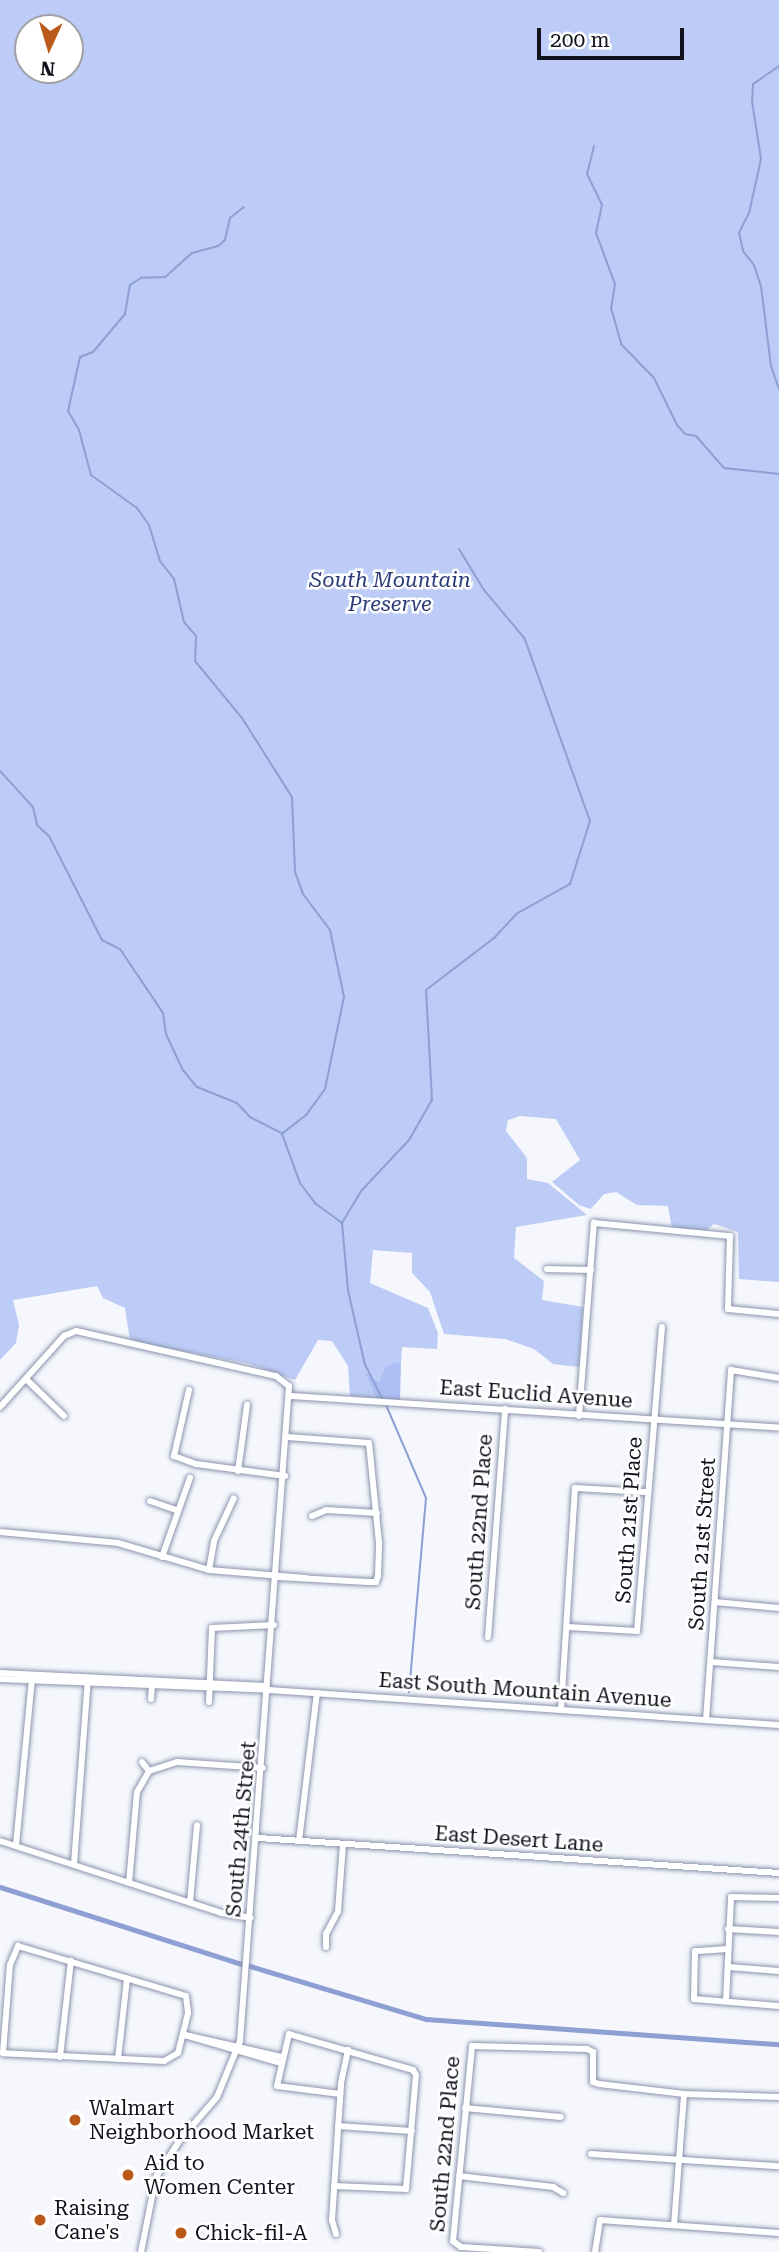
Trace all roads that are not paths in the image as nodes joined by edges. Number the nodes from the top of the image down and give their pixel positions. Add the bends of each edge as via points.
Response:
1 (547, 1269) dead end
2 (591, 1270) junction
3 (779, 1314) edge
4 (662, 1327) dead end
5 (779, 1378) edge
6 (26, 1379) junction
7 (189, 1390) dead end
8 (290, 1395) junction
9 (247, 1405) dead end
10 (0, 1407) edge
11 (505, 1409) junction
12 (64, 1416) dead end
13 (579, 1416) junction
14 (654, 1420) junction
15 (727, 1424) junction
16 (779, 1428) edge
17 (287, 1437) junction
18 (238, 1471) junction
19 (285, 1476) junction
20 (190, 1478) dead end
21 (646, 1492) junction
22 (234, 1498) dead end
23 (150, 1501) dead end
24 (176, 1510) junction
25 (377, 1513) junction
26 (312, 1516) dead end
27 (0, 1532) edge
28 (162, 1557) junction
29 (209, 1570) junction
30 (278, 1577) junction
31 (715, 1602) junction
32 (779, 1608) edge
33 (274, 1625) junction
34 (568, 1627) junction
35 (488, 1637) dead end
36 (711, 1662) junction
37 (779, 1667) edge
38 (0, 1673) edge
39 (32, 1678) junction
40 (0, 1679) edge
41 (88, 1680) junction
42 (152, 1684) junction
43 (209, 1686) junction
44 (269, 1690) junction
45 (317, 1693) junction
46 (151, 1699) dead end
47 (209, 1702) dead end
48 (561, 1710) junction
49 (706, 1720) junction
50 (779, 1725) edge
51 (142, 1762) dead end
52 (263, 1768) junction
53 (149, 1772) junction
54 (197, 1825) dead end
55 (258, 1838) junction
56 (0, 1841) edge
57 (299, 1841) junction
58 (16, 1844) junction
59 (343, 1844) junction
60 (74, 1864) junction
61 (779, 1873) edge
62 (129, 1883) junction
63 (779, 1898) edge
64 (190, 1902) junction
65 (251, 1918) junction
66 (728, 1929) junction
67 (779, 1933) edge
68 (326, 1947) dead end
69 (727, 1949) junction
70 (71, 1961) junction
71 (729, 1967) junction
72 (779, 1971) edge
73 (127, 1979) junction
74 (726, 2001) junction
75 (779, 2006) edge
76 (185, 2035) junction
77 (238, 2049) junction
78 (348, 2050) junction
79 (60, 2057) junction
80 (118, 2059) junction
81 (281, 2060) junction
82 (340, 2094) junction
83 (684, 2094) junction
84 (779, 2097) edge
85 (466, 2108) junction
86 (561, 2117) dead end
87 (338, 2126) junction
88 (412, 2131) junction
89 (591, 2154) dead end
90 (678, 2160) junction
91 (779, 2166) edge
92 (459, 2176) junction
93 (334, 2186) junction
94 (563, 2193) dead end
95 (674, 2225) junction
96 (779, 2233) edge
97 (336, 2234) dead end
98 (141, 2252) edge
99 (539, 2252) edge
100 (595, 2252) edge

1 - 2 street
2 - 3 street via 594,1223 730,1236 728,1309
2 - 13 street
4 - 14 street, South 21st Place
5 - 15 street, South 21st Street via 731,1370
6 - 8 street, South 24th Street via 64,1336 76,1331 287,1381
6 - 10 street
6 - 12 street
7 - 18 street via 174,1455
8 - 11 street, East Euclid Avenue
8 - 17 street, South 24th Street
9 - 18 street
11 - 13 street, East Euclid Avenue
11 - 35 street, South 22nd Place
13 - 14 street, East Euclid Avenue
14 - 15 street, East Euclid Avenue
14 - 21 street, South 21st Place
15 - 16 street, East Euclid Avenue
15 - 31 street, South 21st Street
17 - 19 street, South 24th Street
17 - 25 street via 369,1443
18 - 19 street
19 - 30 street, South 24th Street
20 - 24 street
21 - 34 street, South 21st Place via 637,1631
21 - 34 street via 575,1488
22 - 29 street via 214,1541
23 - 24 street
24 - 28 street
25 - 26 street via 326,1510
25 - 30 street via 376,1582
27 - 28 street via 118,1543
28 - 29 street
29 - 30 street
30 - 33 street, South 24th Street
31 - 32 street
31 - 36 street, South 21st Street
33 - 43 street via 212,1628
33 - 44 street, South 24th Street
34 - 48 street
36 - 37 street
36 - 49 street, South 21st Street
38 - 39 street, East South Mountain Avenue
39 - 40 street, East South Mountain Avenue
39 - 41 street, East South Mountain Avenue
39 - 58 street
41 - 42 street, East South Mountain Avenue
41 - 60 street
42 - 43 street, East South Mountain Avenue
42 - 46 street
43 - 44 street, East South Mountain Avenue
43 - 47 street
44 - 45 street, East South Mountain Avenue
44 - 52 street, South 24th Street
45 - 48 street, East South Mountain Avenue
45 - 57 street
48 - 49 street, East South Mountain Avenue
49 - 50 street, East South Mountain Avenue
51 - 53 street
52 - 53 street via 177,1762
52 - 55 street, South 24th Street
53 - 62 street via 137,1792
54 - 64 street
55 - 57 street, East Desert Lane
55 - 65 street, South 24th Street
56 - 58 street
57 - 59 street, East Desert Lane
58 - 60 street
59 - 61 street, East Desert Lane
59 - 68 street via 338,1911 326,1934
60 - 62 street
62 - 64 street
63 - 66 street via 735,1894
64 - 65 street
65 - 77 street, South 24th Street
66 - 67 street
66 - 69 street
69 - 71 street
69 - 74 street via 695,1951 691,1995
70 - 73 street
70 - 79 street
70 - 79 street via 15,1948 4,2053
71 - 72 street
71 - 74 street
73 - 76 street via 186,1996
73 - 80 street
74 - 75 street
76 - 77 street
76 - 80 street via 171,2060
77 - 81 street
77 - 98 street, South 24th Street via 217,2097 156,2177
78 - 81 street via 289,2034
78 - 82 street
78 - 88 street via 413,2070
79 - 80 street
81 - 82 street via 277,2086
82 - 87 street
83 - 84 street
83 - 85 street, South 22nd Place via 593,2082 593,2052 472,2046
83 - 90 street
85 - 86 street
85 - 92 street, South 22nd Place
87 - 88 street
87 - 93 street
88 - 93 street via 406,2189
89 - 90 street
90 - 91 street
90 - 95 street
92 - 94 street via 553,2187
92 - 99 street, South 22nd Place via 454,2245
93 - 97 street
95 - 96 street
95 - 100 street via 600,2220

